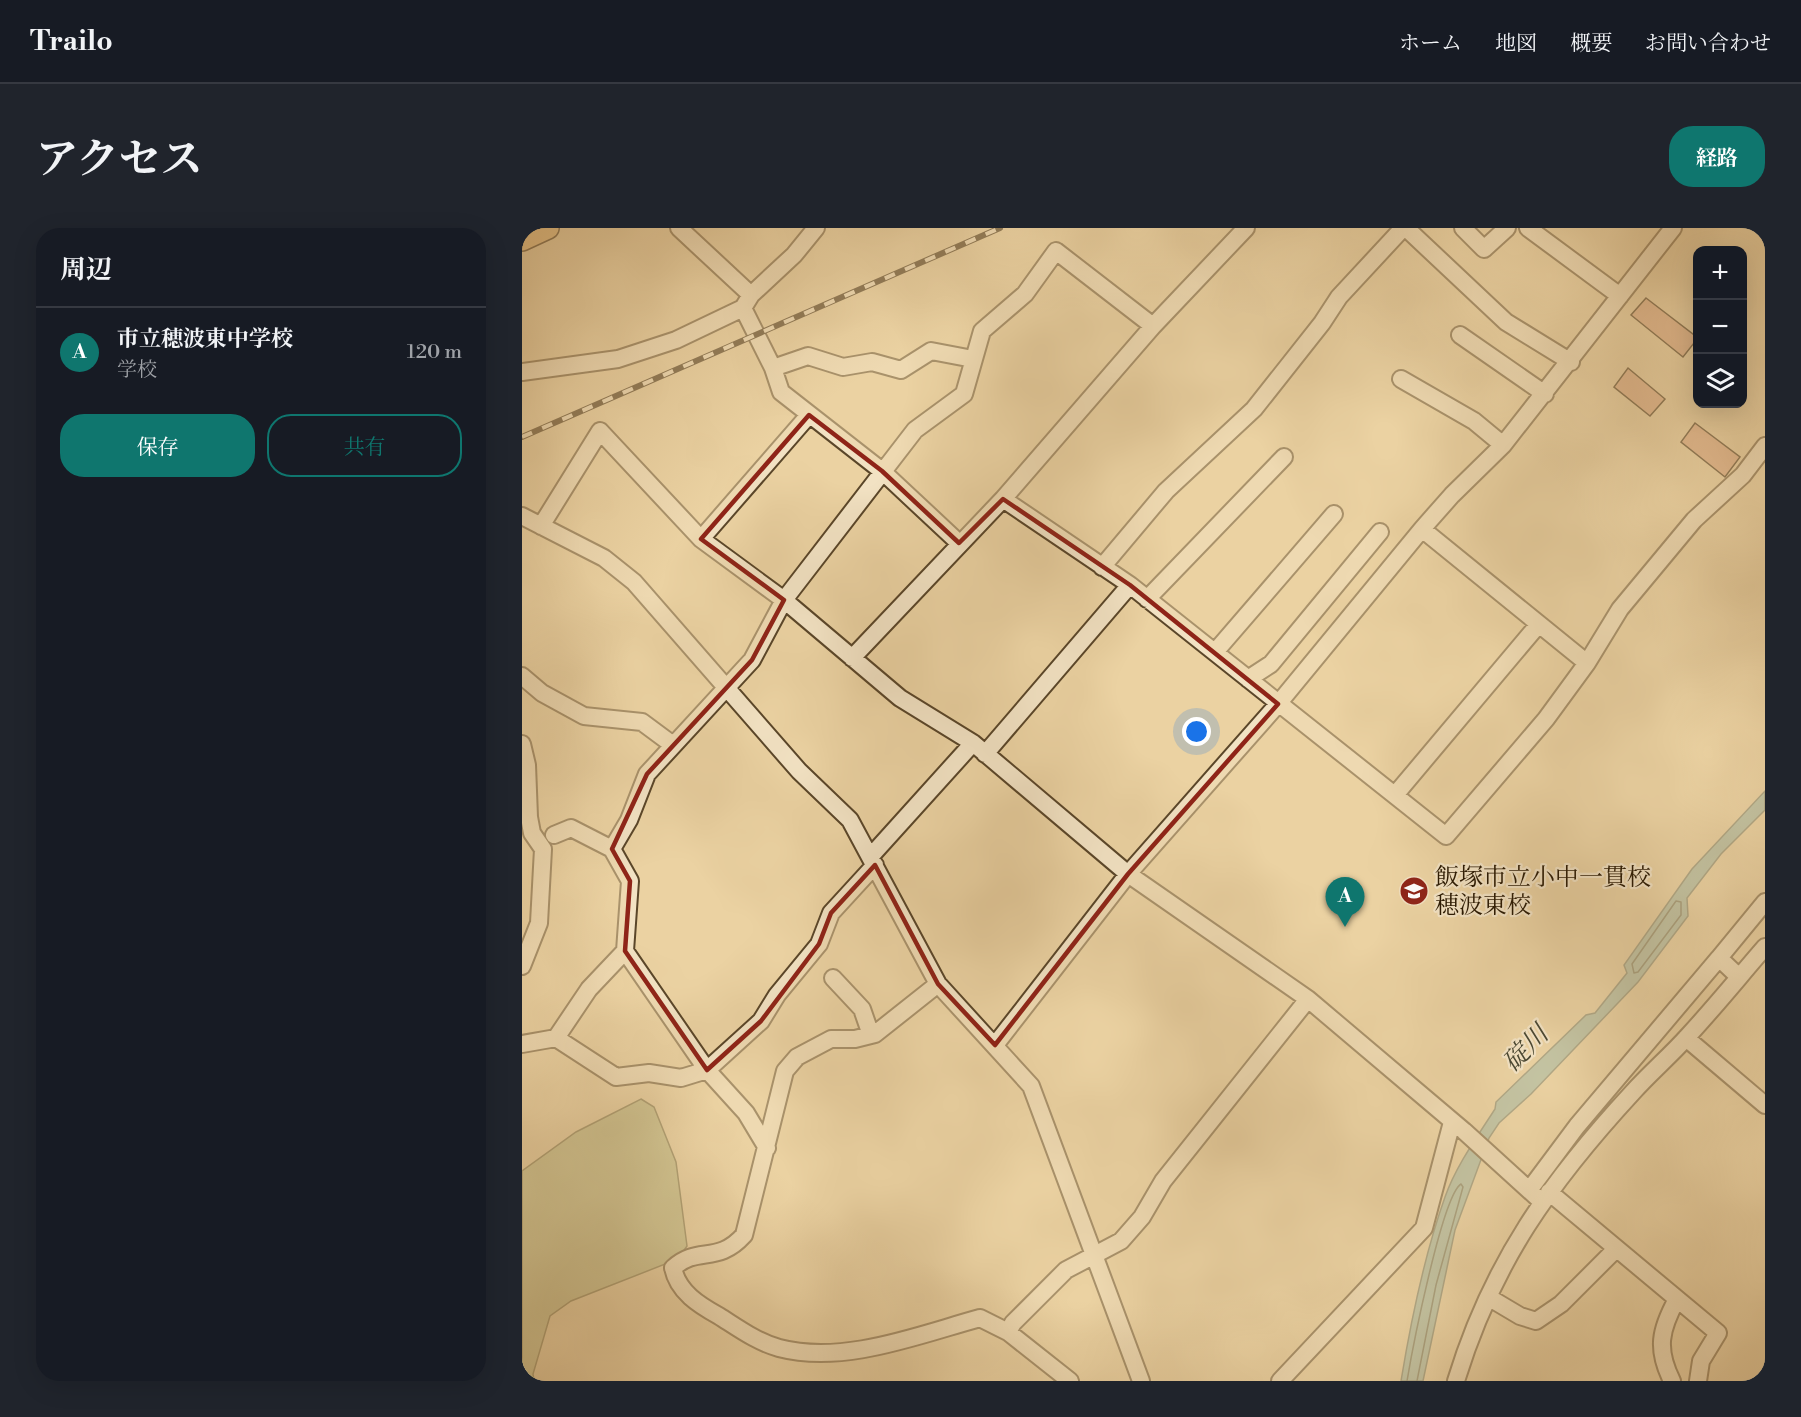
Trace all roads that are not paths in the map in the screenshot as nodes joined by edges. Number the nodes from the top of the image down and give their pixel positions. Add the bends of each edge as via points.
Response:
1 (548, 228) edge
2 (679, 228) edge
3 (816, 228) edge
4 (1246, 228) edge
5 (1405, 228) edge
6 (1463, 228) edge
7 (1507, 228) edge
8 (1528, 228) edge
9 (1673, 228) edge
10 (522, 240) edge
11 (1620, 296) junction
12 (747, 301) junction
13 (1153, 326) junction
14 (1460, 335) dead end
15 (973, 359) junction
16 (1571, 362) junction
17 (773, 368) junction
18 (522, 372) edge
19 (1401, 379) dead end
20 (1545, 394) junction
21 (809, 415) junction
22 (1503, 445) junction
23 (1765, 446) edge
24 (1284, 456) dead end
25 (882, 471) junction
26 (1003, 499) junction
27 (1334, 514) dead end
28 (522, 516) edge
29 (541, 526) junction
30 (1422, 529) junction
31 (1380, 532) dead end
32 (701, 539) junction
33 (959, 543) junction
34 (1102, 567) junction
35 (1130, 585) junction
36 (1147, 599) junction
37 (784, 600) junction
38 (1538, 625) junction
39 (1215, 652) junction
40 (852, 658) junction
41 (1587, 663) junction
42 (522, 676) edge
43 (1248, 679) junction
44 (725, 688) junction
45 (1278, 704) junction
46 (522, 744) edge
47 (673, 745) junction
48 (979, 748) junction
49 (1395, 795) junction
50 (555, 835) dead end
51 (612, 849) junction
52 (873, 860) junction
53 (1128, 874) junction
54 (1765, 902) edge
55 (1765, 947) edge
56 (625, 951) junction
57 (1719, 958) junction
58 (522, 966) edge
59 (1739, 977) junction
60 (833, 978) dead end
61 (938, 984) junction
62 (1308, 999) junction
63 (871, 1035) junction
64 (556, 1038) junction
65 (1686, 1038) junction
66 (522, 1044) edge
67 (995, 1045) junction
68 (707, 1070) junction
69 (1765, 1105) edge
70 (1458, 1126) junction
71 (767, 1148) junction
72 (1540, 1194) junction
73 (1616, 1249) junction
74 (1093, 1255) junction
75 (1488, 1297) junction
76 (1677, 1299) junction
77 (1008, 1332) junction
78 (1070, 1381) edge
79 (1141, 1381) edge
80 (1281, 1381) edge
81 (1456, 1381) edge
82 (1672, 1381) edge
83 (1698, 1381) edge

1 - 10 main road
2 - 12 street
3 - 12 street
4 - 13 street
5 - 16 street via 1506,322
5 - 34 street via 1339,297 1254,409 1166,491
6 - 7 street via 1484,249
8 - 11 street
9 - 11 street
11 - 16 street
12 - 17 street
12 - 18 street via 676,340 618,358
13 - 15 street via 1056,251 1025,294 982,331
13 - 26 street
14 - 20 street
15 - 17 street via 932,351 901,370 872,362 843,367 808,356
15 - 25 street via 964,394 915,430
16 - 20 street
17 - 21 street via 781,392
19 - 22 street via 1474,421
20 - 22 street
21 - 25 street
21 - 32 street
22 - 30 street
23 - 41 street via 1743,475 1694,520 1620,609
24 - 36 street
25 - 33 street
25 - 37 street
26 - 33 street
26 - 34 street
27 - 39 street
28 - 29 street
29 - 32 street via 600,431
29 - 44 street via 604,558 634,582
30 - 38 street
30 - 45 street
31 - 43 street via 1271,664
32 - 37 street
33 - 40 street
34 - 35 street
35 - 36 street
35 - 48 street
36 - 39 street
37 - 40 street
37 - 44 street via 752,660
38 - 41 street
38 - 49 street
39 - 43 street
40 - 48 street via 900,698
41 - 49 street via 1446,836
42 - 47 street via 542,693 584,716 642,722
43 - 45 street
44 - 47 street
44 - 52 street via 850,820
45 - 49 street
45 - 53 street
46 - 58 street via 532,833 543,849 539,923
47 - 51 street via 647,774 629,820
48 - 52 street
48 - 53 street
50 - 51 street via 571,828
51 - 56 street via 630,880
52 - 61 street
52 - 68 street via 831,913 819,944 777,994 761,1021
53 - 62 street
53 - 67 street
54 - 57 street
55 - 59 street
56 - 64 street via 589,989
56 - 68 street
57 - 59 street
57 - 72 street via 1577,1126
59 - 65 street
60 - 63 street via 862,1009
61 - 63 street
61 - 67 street
62 - 70 street
62 - 74 street via 1163,1181 1142,1217 1121,1241
63 - 71 street via 831,1040 797,1057 785,1071
64 - 66 street
64 - 68 street via 616,1077 649,1072 681,1078
65 - 69 street
65 - 72 street
67 - 74 street via 1031,1086
68 - 71 street via 746,1113
70 - 72 street
70 - 80 street via 1424,1228
71 - 77 street via 744,1235 732,1248 685,1258 673,1268 689,1297 756,1339 780,1348 828,1352 875,1346 980,1318
72 - 73 street
72 - 75 street
73 - 75 street via 1561,1304 1536,1321
73 - 76 street
74 - 77 street via 1066,1270
74 - 79 street
75 - 81 street
76 - 82 street via 1662,1334 1663,1363
76 - 83 street via 1718,1333 1701,1361
77 - 78 street

